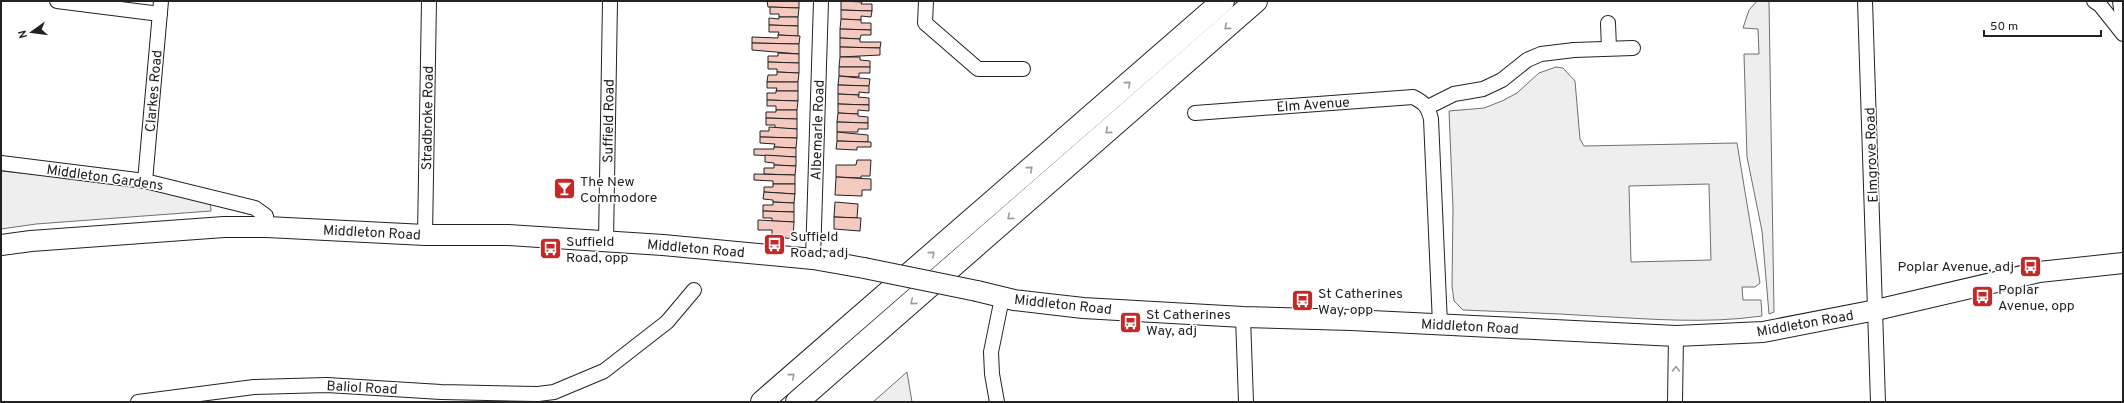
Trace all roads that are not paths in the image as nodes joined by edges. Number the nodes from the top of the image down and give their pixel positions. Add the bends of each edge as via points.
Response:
1 (57, 1) edge
2 (429, 1) edge
3 (610, 1) edge
4 (821, 1) edge
5 (926, 1) edge
6 (1223, 1) edge
7 (1256, 1) edge
8 (1865, 1) edge
9 (2094, 1) edge
10 (2120, 1) edge
11 (161, 7) edge
12 (1608, 23) dead end
13 (2123, 25) edge
14 (2123, 34) edge
15 (1609, 48) junction
16 (1633, 48) dead end
17 (1022, 69) dead end
18 (1428, 107) junction
19 (1195, 113) dead end
20 (1, 163) edge
21 (145, 181) junction
22 (267, 227) junction
23 (425, 235) junction
24 (606, 241) junction
25 (1, 245) edge
26 (813, 259) junction
27 (2123, 263) edge
28 (694, 290) dead end
29 (1002, 298) junction
30 (1876, 310) junction
31 (1243, 317) junction
32 (1440, 324) junction
33 (1676, 336) junction
34 (442, 397) edge
35 (138, 402) edge
36 (762, 402) edge
37 (797, 402) edge
38 (997, 402) edge
39 (1246, 402) edge
40 (1675, 402) edge
41 (1878, 402) edge

1 - 11 street
2 - 23 street, Stradbroke Road
3 - 24 street, Suffield Road
4 - 26 street, Albemarle Road
5 - 17 street via 926,23 978,69
36 -> 6 highway
7 -> 37 highway
8 - 30 street, Elmgrove Road
9 - 14 street
10 - 13 street
11 - 21 street, Clarkes Road
12 - 15 street
15 - 16 street
15 - 18 street via 1541,54 1527,60 1502,80 1482,89 1454,94
18 - 19 street, Elm Avenue via 1413,97
18 - 32 street via 1431,119
20 - 21 street, Middleton Gardens
21 - 22 street, Middleton Gardens via 255,208 266,216
22 - 23 main road, Middleton Road
22 - 25 main road, Middleton Road via 224,227 31,240
23 - 24 main road, Middleton Road via 508,235
24 - 26 main road, Middleton Road
26 - 29 main road, Middleton Road, bridge
27 - 30 main road, Middleton Road via 2039,272
28 - 34 street, Baliol Road via 667,322 604,370 571,386 538,394
29 - 31 main road, Middleton Road via 1083,308
29 - 38 street via 991,352
30 - 33 main road, Middleton Road via 1763,332
30 - 41 street, Elmgrove Road
31 - 32 main road, Middleton Road
31 - 39 street
32 - 33 main road, Middleton Road
40 -> 33 street
34 - 35 street, Baliol Road via 327,385 254,387

